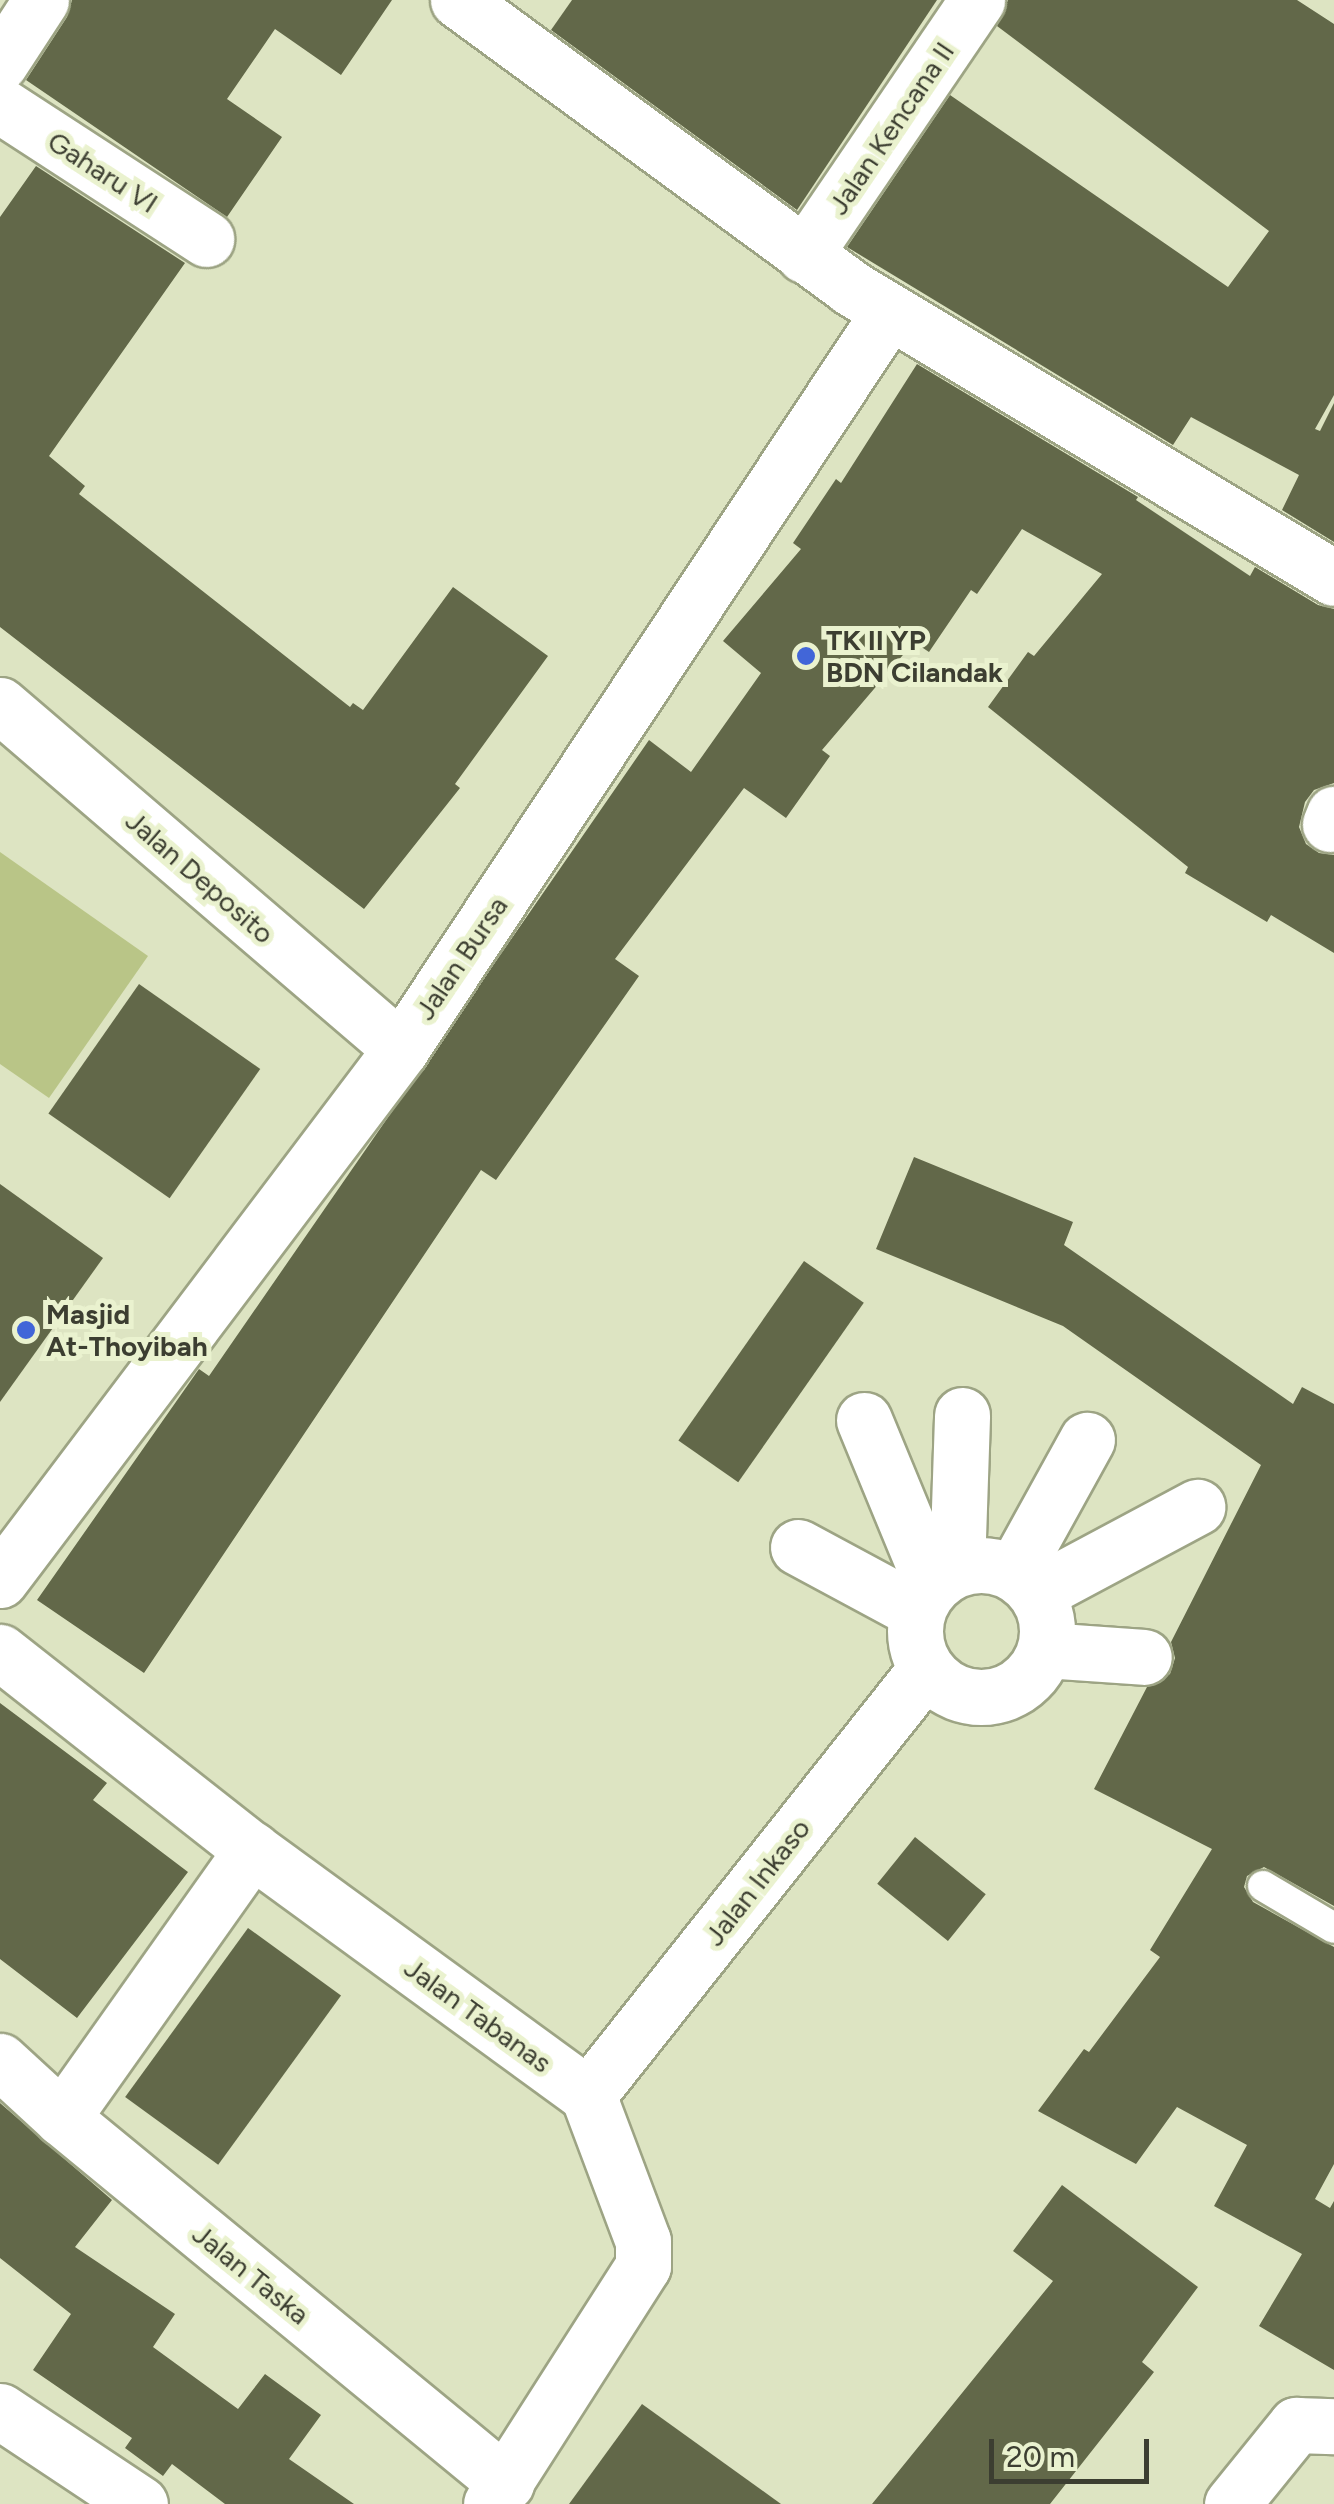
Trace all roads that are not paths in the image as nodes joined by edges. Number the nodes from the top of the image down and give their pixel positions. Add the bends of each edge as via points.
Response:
1 (41, 0) edge
2 (458, 0) edge
3 (977, 0) edge
4 (0, 63) edge
5 (0, 105) edge
6 (206, 239) dead end
7 (804, 256) junction
8 (889, 312) junction
9 (1334, 578) edge
10 (0, 705) edge
11 (400, 1049) junction
12 (962, 1415) dead end
13 (864, 1420) dead end
14 (1086, 1440) dead end
15 (1198, 1508) dead end
16 (798, 1547) dead end
17 (0, 1580) edge
18 (1025, 1582) junction
19 (935, 1588) junction
20 (1045, 1650) junction
21 (2, 1657) edge
22 (1144, 1658) dead end
23 (926, 1669) junction
24 (252, 1850) junction
25 (1263, 1886) dead end
26 (1334, 1928) edge
27 (0, 2061) edge
28 (588, 2095) junction
29 (62, 2118) junction
30 (0, 2411) edge
31 (1334, 2426) edge
32 (498, 2494) edge
33 (140, 2504) edge
34 (1232, 2504) edge

1 - 4 street
2 - 7 street
3 - 7 street, Jalan Kencana II
5 - 6 street, Gaharu VI
7 - 8 street
8 - 9 street
8 - 11 street, Jalan Bursa
10 - 11 street, Jalan Deposito
11 - 17 street, Jalan Bursa
12 - 19 street
13 - 19 street
14 - 18 street
15 - 18 street
16 - 19 street
18 - 19 street via 986,1564
18 - 20 street via 1047,1620
19 - 23 street via 915,1641
20 - 22 street
20 - 23 street via 1030,1676 1006,1693 976,1697 948,1689
21 - 24 street, Jalan Tabanas
23 - 28 street, Jalan Inkaso
24 - 28 street, Jalan Tabanas
24 - 29 street
25 - 26 lane
27 - 29 street, Jalan Taska
28 - 32 street via 642,2240 643,2266
29 - 32 street, Jalan Taska
30 - 33 street
31 - 34 street via 1296,2425

